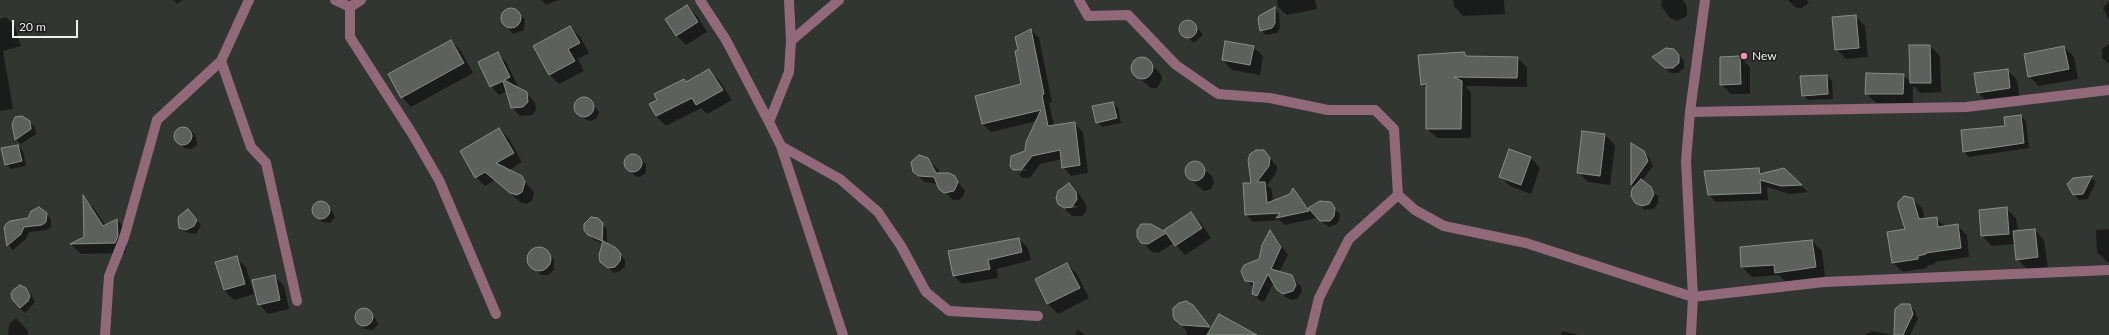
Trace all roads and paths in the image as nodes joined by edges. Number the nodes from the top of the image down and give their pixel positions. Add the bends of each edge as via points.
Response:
1 (249, 0) edge
2 (335, 0) edge
3 (361, 0) edge
4 (700, 0) edge
5 (790, 0) edge
6 (839, 0) edge
7 (1079, 0) edge
8 (1705, 0) edge
9 (350, 7) junction
10 (792, 41) junction
11 (221, 62) junction
12 (2109, 90) edge
13 (1690, 112) junction
14 (769, 122) junction
15 (781, 146) junction
16 (1398, 195) junction
17 (2109, 270) edge
18 (1693, 297) junction
19 (298, 301) dead end
20 (496, 314) dead end
21 (1038, 316) dead end
22 (105, 335) edge
23 (843, 335) edge
24 (1310, 335) edge
25 (1691, 335) edge

1 - 11 street
2 - 9 street
3 - 9 street
4 - 14 street via 726,40
5 - 10 street
6 - 10 street
7 - 16 street via 1088,16 1128,15 1176,65 1218,94 1270,98 1328,110 1375,110 1394,129
8 - 13 street
9 - 20 street via 350,37 439,180
10 - 14 street via 789,72
11 - 19 street via 251,148 266,163
11 - 22 street via 157,120 124,238 109,276
12 - 13 street via 1966,108
13 - 18 street via 1686,161
14 - 15 street
15 - 21 street via 840,179 878,212 901,246 926,292 949,311
15 - 23 street
16 - 18 street via 1415,210 1444,226 1526,243
16 - 24 street via 1349,239 1319,298
17 - 18 street via 1824,282
18 - 25 street

